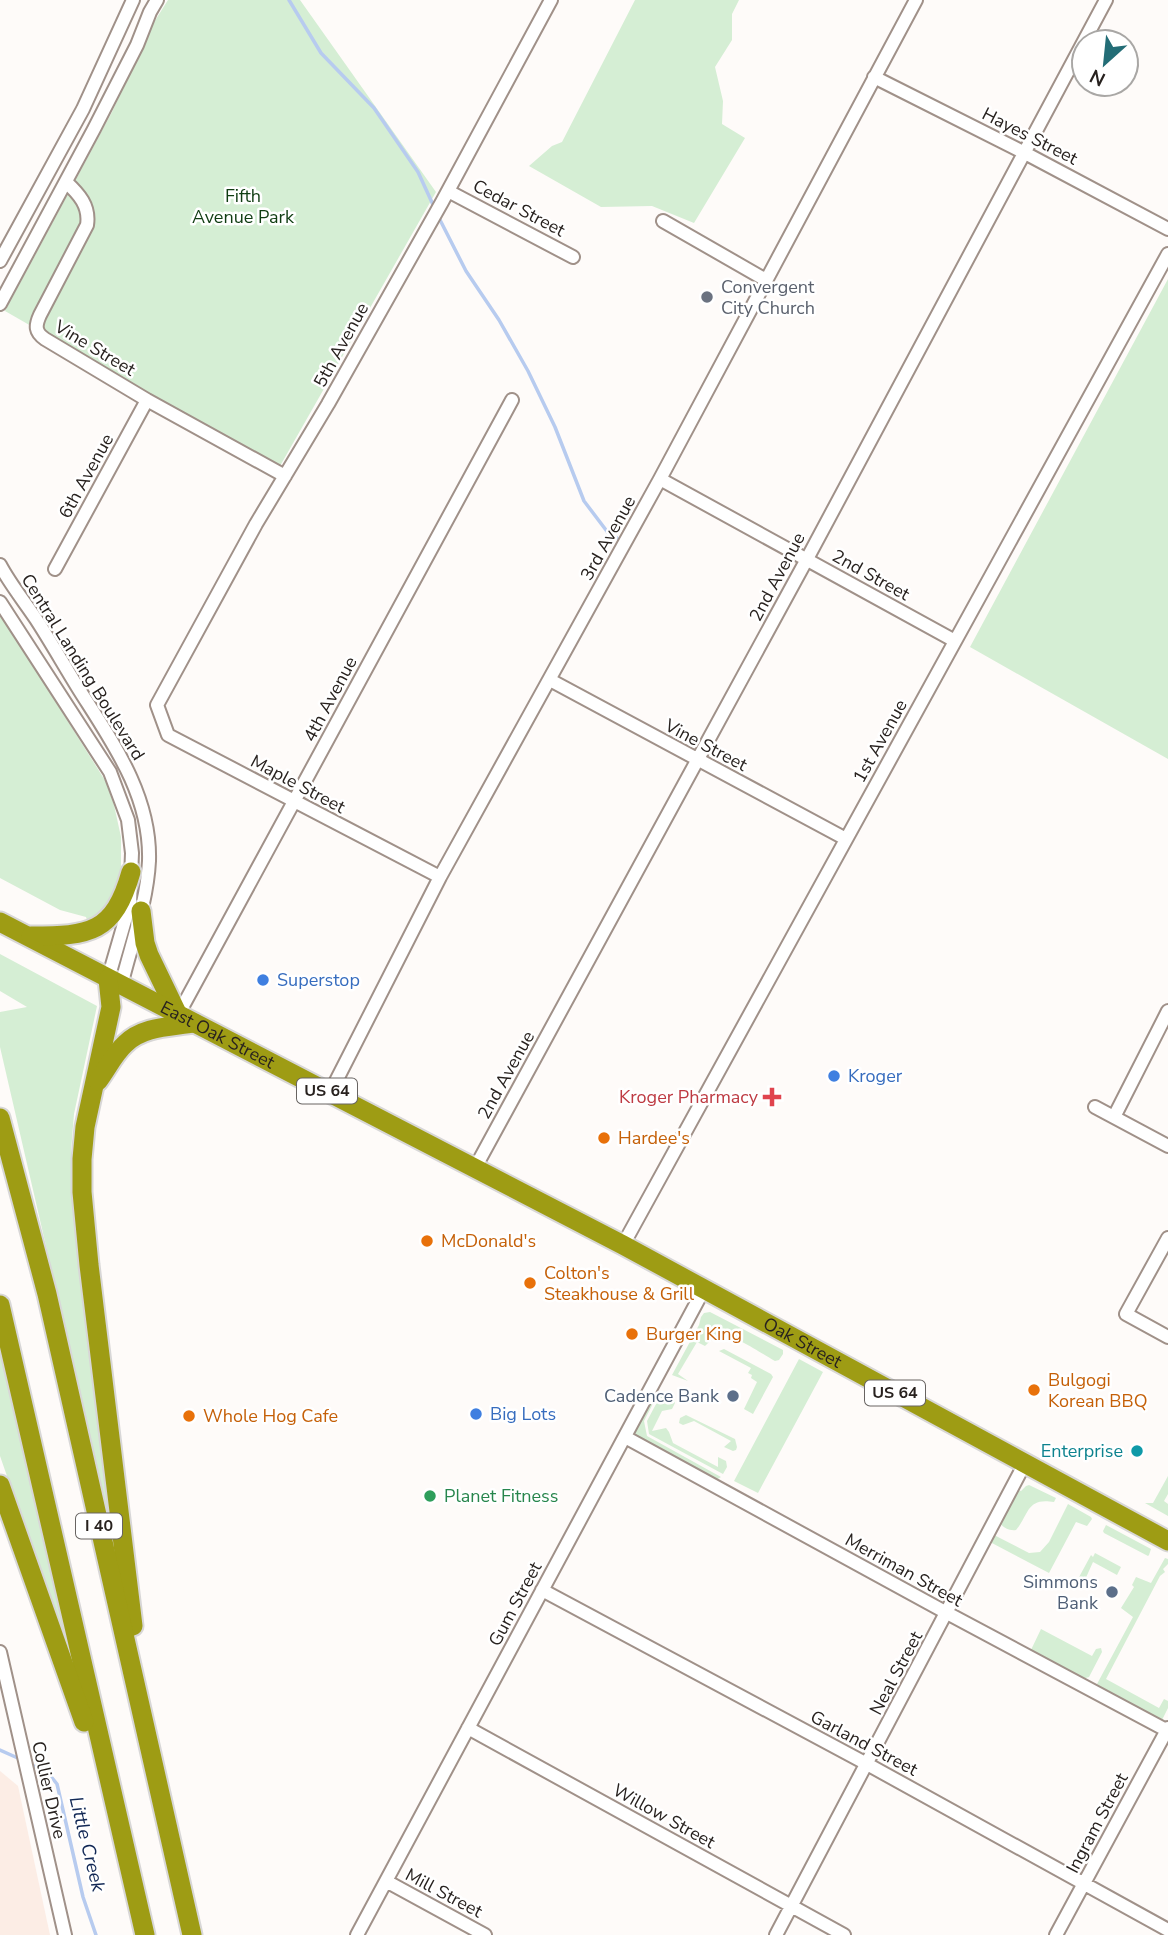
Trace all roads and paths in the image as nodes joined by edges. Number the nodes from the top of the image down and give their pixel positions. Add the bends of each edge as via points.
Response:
1 (133, 0) edge
2 (157, 0) edge
3 (551, 0) edge
4 (916, 0) edge
5 (1106, 0) edge
6 (873, 77) junction
7 (1023, 152) junction
8 (66, 182) junction
9 (445, 196) junction
10 (663, 221) dead end
11 (1168, 229) edge
12 (1168, 254) edge
13 (573, 257) dead end
14 (0, 261) edge
15 (766, 279) junction
16 (0, 304) edge
17 (147, 400) junction
18 (512, 400) dead end
19 (285, 475) junction
20 (660, 479) junction
21 (807, 559) junction
22 (0, 565) edge
23 (55, 569) dead end
24 (0, 603) edge
25 (955, 641) junction
26 (550, 680) junction
27 (157, 705) joint
28 (697, 760) junction
29 (294, 802) junction
30 (846, 839) junction
31 (131, 872) junction
32 (440, 877) junction
33 (141, 911) junction
34 (0, 922) edge
35 (27, 936) junction
36 (114, 982) junction
37 (1168, 1011) edge
38 (186, 1019) junction
39 (94, 1088) junction
40 (330, 1093) junction
41 (1095, 1107) dead end
42 (1114, 1117) junction
43 (0, 1118) edge
44 (1168, 1146) edge
45 (475, 1168) junction
46 (1168, 1238) edge
47 (623, 1245) junction
48 (704, 1289) junction
49 (0, 1305) edge
50 (1168, 1338) edge
51 (625, 1437) junction
52 (1026, 1463) junction
53 (0, 1485) edge
54 (1168, 1541) edge
55 (542, 1590) junction
56 (947, 1613) junction
57 (0, 1652) edge
58 (468, 1728) junction
59 (1168, 1730) edge
60 (145, 1731) junction
61 (867, 1764) junction
62 (115, 1808) junction
63 (386, 1881) junction
64 (1084, 1883) junction
65 (791, 1907) junction
66 (1168, 1930) edge
67 (65, 1935) edge
68 (145, 1935) edge
69 (191, 1935) edge
70 (357, 1935) edge
71 (485, 1935) edge
72 (776, 1935) edge
73 (844, 1935) edge
74 (1056, 1935) edge

1 - 14 street via 83,109
2 - 8 street
3 - 9 street, 5th Avenue
4 - 6 street, 3rd Avenue
5 - 7 street, 2nd Avenue
6 - 7 street, Hayes Street
6 - 15 street, 3rd Avenue
7 - 11 street, Hayes Street
7 - 21 street, 2nd Avenue
8 - 16 street
8 - 17 street, Vine Street via 85,204 87,225 40,315 37,332
9 - 13 street, Cedar Street
9 - 19 street, 5th Avenue
10 - 15 street
12 - 25 street, 1st Avenue
15 - 20 street, 3rd Avenue
17 - 19 street, Vine Street
17 - 23 street, 6th Avenue
18 - 29 street, 4th Avenue
19 - 27 street, 5th Avenue
20 - 21 street, 2nd Street
20 - 26 street, 3rd Avenue
21 - 25 street, 2nd Street
21 - 28 street, 2nd Avenue
22 - 33 street, Central Landing Boulevard via 134,783 148,839
24 - 31 street, Central Landing Boulevard via 115,782 131,836
25 - 30 street, 1st Avenue
26 - 28 street, Vine Street
26 - 32 street, 3rd Avenue
27 - 29 street, Maple Street via 168,734
28 - 30 street, Vine Street
28 - 45 street, 2nd Avenue
29 - 32 street, Maple Street
29 - 38 street, 4th Avenue
30 - 47 street, 1st Avenue
31 - 35 highway via 125,895 103,923 66,936
31 - 36 street, Central Landing Boulevard via 130,903
32 - 40 street, 3rd Avenue
33 - 36 street, Central Landing Boulevard
33 - 38 highway via 149,955
34 - 35 highway, East Oak Street / US 64
35 - 36 highway, East Oak Street / US 64
36 - 38 highway, East Oak Street / US 64
36 - 39 highway
37 - 42 street
38 - 39 highway via 134,1037
38 - 40 highway, East Oak Street / US 64
39 - 60 highway via 82,1158 84,1216
40 - 45 highway, East Oak Street / US 64
41 - 42 street
42 - 44 street
43 - 60 highway, I 40 via 47,1294
45 - 47 highway, East Oak Street / US 64
46 - 50 street via 1126,1314
47 - 48 highway, Oak Street / US 64
48 - 51 street, Gum Street
48 - 52 highway, Oak Street / US 64
49 - 62 highway, I 40
51 - 55 street, Gum Street
51 - 56 street, Merriman Street
52 - 54 highway, Oak Street / US 64
52 - 56 street, Neal Street
53 - 62 highway
55 - 58 street, Gum Street
55 - 61 street, Garland Street
56 - 59 street, Merriman Street
56 - 61 street, Neal Street
57 - 67 street, Collier Drive
58 - 63 street, Gum Street
58 - 65 street, Willow Street
59 - 64 street, Ingram Street
60 - 69 highway, I 40
61 - 64 street, Garland Street
61 - 65 street, Neal Street
62 - 68 highway, I 40
63 - 70 street, Gum Street
63 - 71 street, Mill Street
64 - 66 street, Garland Street
64 - 74 street, Ingram Street
65 - 72 street, Neal Street
65 - 73 street, Willow Street

